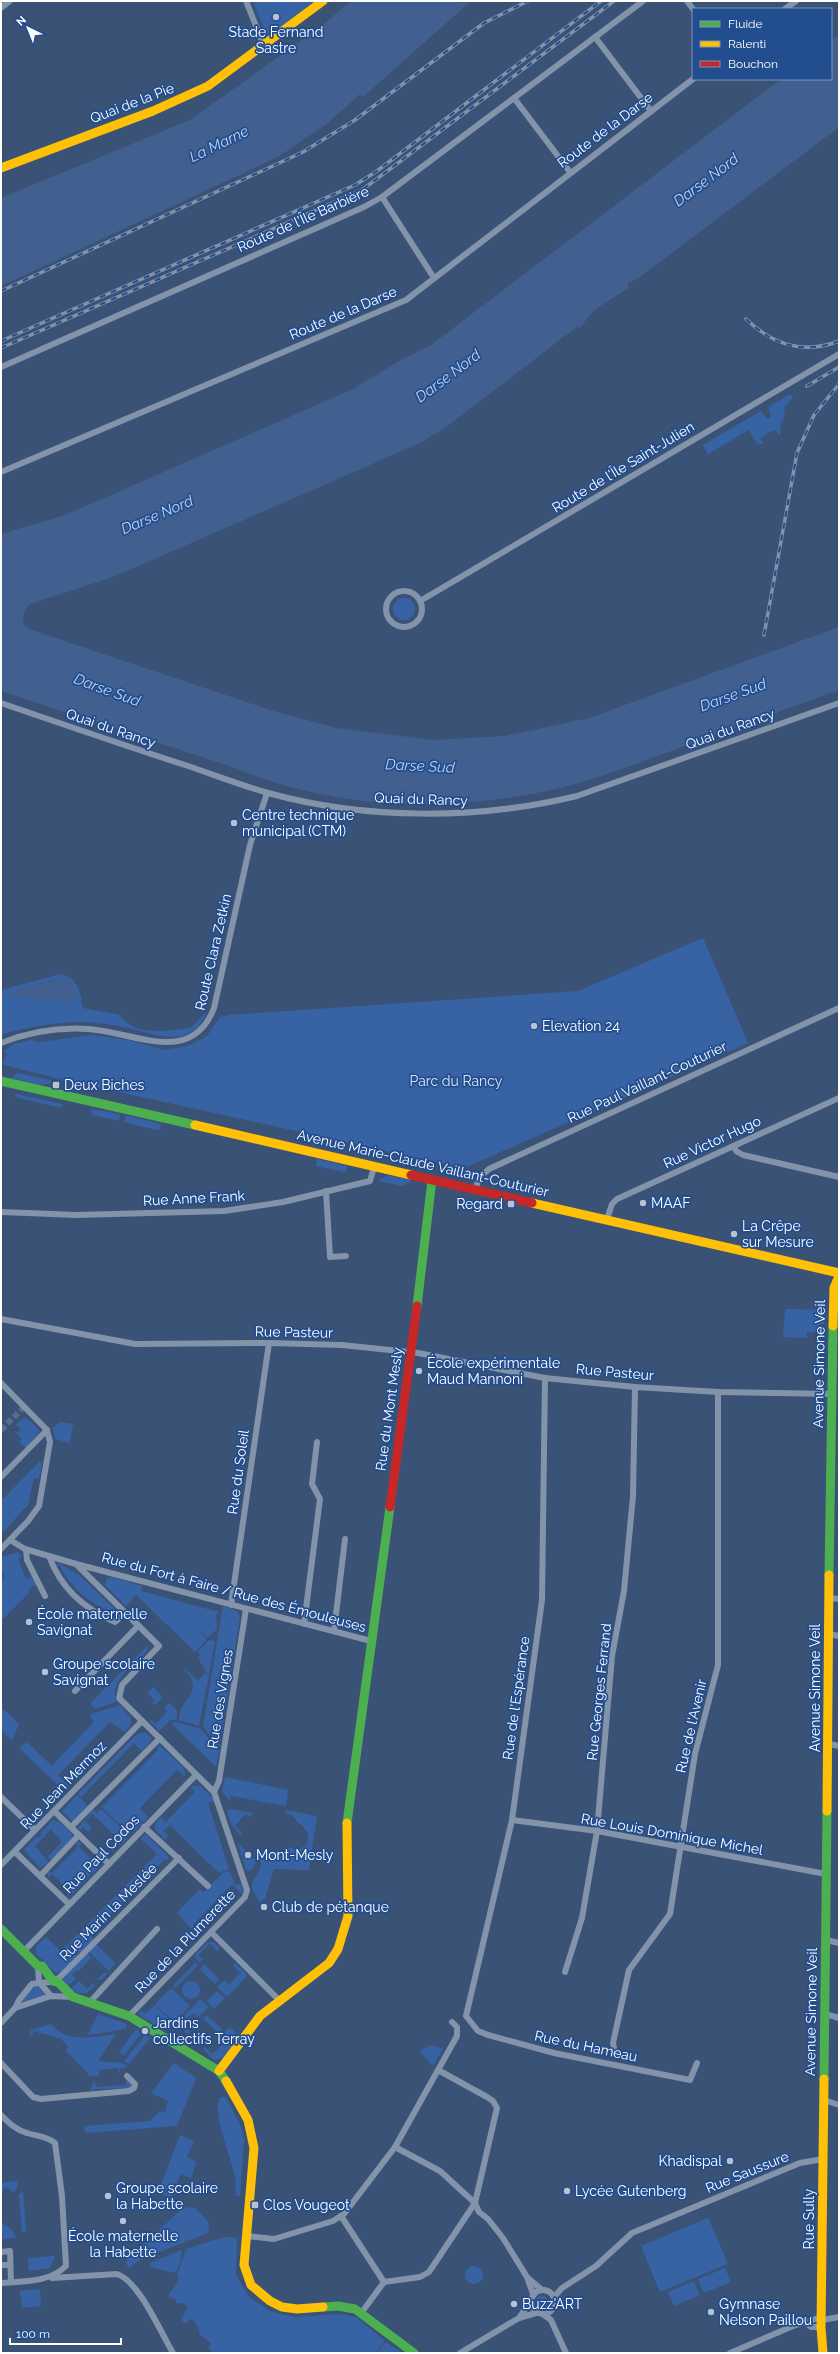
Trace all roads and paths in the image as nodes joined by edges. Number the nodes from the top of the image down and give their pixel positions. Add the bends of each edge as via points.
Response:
1 (10, 1) edge
2 (246, 1) edge
3 (323, 1) edge
4 (643, 1) edge
5 (796, 1) edge
6 (1, 8) edge
7 (786, 8) edge
8 (595, 37) junction
9 (264, 46) junction
10 (692, 80) edge
11 (514, 98) junction
12 (651, 111) junction
13 (1, 168) edge
14 (570, 172) junction
15 (382, 197) junction
16 (434, 278) junction
17 (839, 354) edge
18 (1, 367) edge
19 (1, 472) edge
20 (420, 601) junction
21 (1, 703) edge
22 (839, 703) edge
23 (267, 793) junction
24 (839, 1008) edge
25 (1, 1043) edge
26 (1, 1081) edge
27 (839, 1098) edge
28 (734, 1146) junction
29 (374, 1167) junction
30 (839, 1177) edge
31 (432, 1180) junction
32 (475, 1189) junction
33 (326, 1191) junction
34 (1, 1212) edge
35 (607, 1220) junction
36 (346, 1256) dead end
37 (839, 1273) edge
38 (839, 1276) edge
39 (1, 1319) edge
40 (268, 1343) junction
41 (411, 1353) junction
42 (545, 1378) junction
43 (1, 1384) edge
44 (634, 1387) junction
45 (718, 1392) junction
46 (832, 1394) junction
47 (47, 1430) junction
48 (317, 1442) dead end
49 (1, 1477) edge
50 (345, 1539) dead end
51 (10, 1540) junction
52 (1, 1549) edge
53 (26, 1550) junction
54 (49, 1556) junction
55 (76, 1564) junction
56 (45, 1596) dead end
57 (829, 1598) junction
58 (839, 1599) edge
59 (231, 1605) junction
60 (246, 1609) junction
61 (125, 1613) junction
62 (304, 1624) junction
63 (138, 1626) junction
64 (334, 1631) junction
65 (829, 1634) junction
66 (839, 1636) edge
67 (371, 1641) junction
68 (75, 1691) dead end
69 (142, 1721) junction
70 (160, 1738) junction
71 (829, 1744) junction
72 (839, 1746) edge
73 (196, 1775) junction
74 (214, 1792) junction
75 (1, 1797) edge
76 (54, 1811) junction
77 (512, 1820) junction
78 (71, 1827) junction
79 (144, 1827) junction
80 (35, 1830) junction
81 (597, 1831) junction
82 (79, 1835) junction
83 (680, 1848) junction
84 (14, 1852) junction
85 (179, 1858) junction
86 (109, 1864) junction
87 (1, 1865) edge
88 (826, 1874) junction
89 (40, 1876) junction
90 (208, 1886) dead end
91 (69, 1904) junction
92 (1, 1929) edge
93 (157, 1930) dead end
94 (211, 1932) junction
95 (826, 1940) junction
96 (839, 1943) edge
97 (24, 1951) junction
98 (38, 1966) junction
99 (565, 1972) dead end
100 (53, 1981) junction
101 (39, 1982) junction
102 (51, 1996) junction
103 (73, 1997) junction
104 (279, 2000) junction
105 (90, 2002) junction
106 (15, 2008) junction
107 (825, 2014) junction
108 (129, 2016) junction
109 (466, 2016) joint
110 (839, 2018) edge
111 (2, 2021) edge
112 (452, 2022) dead end
113 (614, 2048) dead end
114 (1, 2063) edge
115 (697, 2063) dead end
116 (438, 2070) junction
117 (219, 2071) junction
118 (127, 2076) dead end
119 (824, 2100) junction
120 (839, 2105) edge
121 (1, 2115) edge
122 (395, 2147) junction
123 (823, 2159) junction
124 (475, 2203) junction
125 (341, 2216) junction
126 (247, 2236) junction
127 (1, 2252) edge
128 (10, 2264) junction
129 (1, 2265) edge
130 (66, 2266) junction
131 (79, 2276) junction
132 (527, 2277) junction
133 (45, 2279) junction
134 (11, 2282) junction
135 (384, 2282) junction
136 (1, 2283) edge
137 (562, 2288) junction
138 (542, 2290) junction
139 (549, 2292) junction
140 (533, 2294) junction
141 (554, 2297) junction
142 (530, 2302) junction
143 (552, 2311) junction
144 (362, 2312) junction
145 (536, 2313) junction
146 (544, 2315) junction
147 (839, 2317) edge
148 (519, 2318) junction
149 (550, 2320) junction
150 (821, 2321) junction
151 (806, 2323) junction
152 (821, 2339) junction
153 (173, 2353) edge
154 (414, 2353) edge
155 (460, 2353) edge
156 (566, 2353) edge
157 (730, 2353) edge
158 (818, 2353) edge
159 (823, 2353) edge

1 - 6 street
2 - 9 street
3 - 9 street, Quai de la Pie
4 - 8 street, Route de l'Île Barbière
5 - 7 street
8 - 11 street, Route de l'Île Barbière
8 - 12 street
9 - 13 street, Quai de la Pie via 220,78 176,102
10 - 12 street, Route de la Darse
11 - 14 street
11 - 15 street, Route de l'Île Barbière
12 - 14 street, Route de la Darse
14 - 16 street, Route de la Darse
15 - 16 street
15 - 18 street, Route de l'Île Barbière
16 - 19 street, Route de la Darse via 406,300
17 - 20 street, Route de l'Île Saint-Julien
20 - 20 street via 412,593 395,594 388,601 388,618 399,627 411,626 420,618
21 - 23 street, Quai du Rancy
22 - 23 street, Quai du Rancy via 577,796 540,805 478,812 415,814 335,806
23 - 25 street, Route Clara Zetkin via 250,845 214,1008 204,1028 188,1040 177,1043 157,1043 118,1033 63,1029 21,1036
24 - 32 street, Rue Paul Vaillant-Couturier via 489,1169 480,1177
26 - 29 street, Avenue Marie-Claude Vaillant-Couturier
27 - 28 street, Rue Victor Hugo
28 - 30 street via 736,1151 743,1154
28 - 35 street, Rue Victor Hugo via 617,1199 612,1204
29 - 31 street, Avenue Marie-Claude Vaillant-Couturier
29 - 33 street, Rue Anne Frank via 370,1181
31 - 32 street, Avenue Marie-Claude Vaillant-Couturier
31 - 41 street, Rue du Mont Mesly
32 - 35 street, Avenue Marie-Claude Vaillant-Couturier
33 - 34 street, Rue Anne Frank via 283,1202 224,1211 77,1215
33 - 36 street via 330,1257
35 - 37 street, Avenue Marie-Claude Vaillant-Couturier
38 - 46 street, Avenue Simone Veil via 834,1288
39 - 40 street, Rue Pasteur via 135,1344
40 - 41 street, Rue Pasteur via 342,1345
40 - 59 street, Rue du Soleil
41 - 42 street, Rue Pasteur
41 - 67 street, Rue du Mont Mesly
42 - 44 street, Rue Pasteur
42 - 77 street, Rue de l'Espérance via 544,1580
43 - 47 street
44 - 45 street, Rue Pasteur
44 - 81 street, Rue Georges Ferrand via 633,1496 624,1591 612,1656
45 - 46 street, Rue Pasteur
45 - 83 street, Rue de l'Avenir via 718,1659 695,1754
46 - 57 street, Avenue Simone Veil
47 - 49 street
47 - 51 street via 50,1442 41,1499 36,1512
48 - 62 street via 312,1484 320,1499
50 - 64 street
51 - 52 street
51 - 53 street, Rue du Fort à Faire / Rue des Émouleuses
53 - 54 street, Rue du Fort à Faire / Rue des Émouleuses
53 - 56 street via 29,1565
54 - 55 street, Rue du Fort à Faire / Rue des Émouleuses
54 - 61 street via 54,1571 82,1604 115,1622
55 - 59 street, Rue du Fort à Faire / Rue des Émouleuses
55 - 61 street, Rue de la Plumerette
57 - 58 street
57 - 65 street, Avenue Simone Veil
59 - 60 street, Rue du Fort à Faire / Rue des Émouleuses
60 - 62 street, Rue du Fort à Faire / Rue des Émouleuses
60 - 74 street, Rue des Vignes via 219,1779
61 - 63 street, Rue de la Plumerette
62 - 64 street, Rue du Fort à Faire / Rue des Émouleuses
63 - 68 street
63 - 69 street, Rue de la Plumerette via 158,1646 122,1685 119,1695
64 - 67 street, Rue du Fort à Faire / Rue des Émouleuses
65 - 66 street
65 - 71 street, Avenue Simone Veil
67 - 104 street, Rue du Mont Mesly via 348,1819 348,1916 338,1949 329,1963
69 - 70 street, Rue de la Plumerette
69 - 76 street, Rue Jean Mermoz
70 - 73 street, Rue de la Plumerette
70 - 78 street
71 - 72 street
71 - 88 street, Avenue Simone Veil
73 - 74 street, Rue de la Plumerette
73 - 79 street, Rue Paul Codos
74 - 94 street, Rue de la Plumerette via 248,1890 246,1897
75 - 80 street
76 - 78 street
76 - 80 street, Rue Jean Mermoz
77 - 81 street, Rue Louis Dominique Michel
77 - 109 street, Rue de l'Espérance via 502,1872
78 - 82 street
79 - 85 street
79 - 86 street, Rue Paul Codos
80 - 84 street, Rue Jean Mermoz
81 - 83 street, Rue Louis Dominique Michel
81 - 99 street, Rue Georges Ferrand via 582,1918
82 - 86 street
82 - 89 street
83 - 88 street, Rue Louis Dominique Michel
83 - 113 street, Rue de l'Avenir via 670,1914 629,1970 612,2043
84 - 87 street, Rue Jean Mermoz
84 - 89 street
85 - 90 street
85 - 100 street, Rue Marin la Meslée via 59,1978
86 - 91 street, Rue Paul Codos
88 - 95 street, Avenue Simone Veil
89 - 91 street
91 - 97 street, Rue Paul Codos
92 - 97 street
93 - 105 street
94 - 104 street
94 - 108 street, Rue de la Plumerette
95 - 96 street
95 - 107 street, Avenue Simone Veil
97 - 98 street
98 - 100 street via 46,1970
98 - 101 street
100 - 101 street
100 - 102 street
100 - 103 street via 58,1982
101 - 102 street
101 - 106 street via 30,1986
102 - 103 street
102 - 106 street
103 - 105 street
104 - 117 street via 260,2016
105 - 108 street
106 - 111 street
107 - 110 street
107 - 119 street, Avenue Simone Veil
108 - 117 street
109 - 115 street, Rue du Hameau via 478,2031 554,2053 690,2080
112 - 116 street via 457,2027 457,2036
114 - 118 street via 33,2097 40,2099 129,2091 135,2084
116 - 122 street
116 - 124 street via 487,2097 498,2108
117 - 126 street via 244,2110 253,2135 254,2155
119 - 120 street
119 - 123 street, Rue Sully
121 - 130 street via 12,2126 26,2133 46,2137 55,2143 62,2196
122 - 124 street via 440,2171
122 - 125 street via 353,2204
123 - 137 street, Rue Saussure via 800,2163 632,2233 596,2266
123 - 150 street, Rue Sully
124 - 132 street via 478,2212 488,2219 503,2238
124 - 135 street via 429,2272 420,2277
125 - 126 street via 333,2221 274,2239
125 - 135 street
126 - 144 street via 244,2265 251,2286 270,2301 297,2309 338,2306
127 - 128 street via 10,2251
128 - 129 street
128 - 134 street
130 - 131 street
130 - 133 street via 58,2274
131 - 133 street
131 - 153 street via 124,2276 137,2291
132 - 138 street
132 - 140 street
133 - 134 street
134 - 136 street
135 - 144 street
137 - 139 street, Rue Saussure
137 - 141 street, Rue Saussure
138 - 139 street
138 - 140 street
139 - 141 street
140 - 142 street
141 - 143 street
142 - 145 street
142 - 148 street
143 - 146 street
143 - 149 street
144 - 154 street
145 - 146 street
145 - 148 street
146 - 149 street
147 - 150 street
148 - 155 street
149 - 156 street
150 - 151 street
150 - 151 street via 811,2327
150 - 152 street, Rue Sully
151 - 157 street via 792,2326
152 - 158 street, Rue Sully
152 - 159 street, Rue Sully

